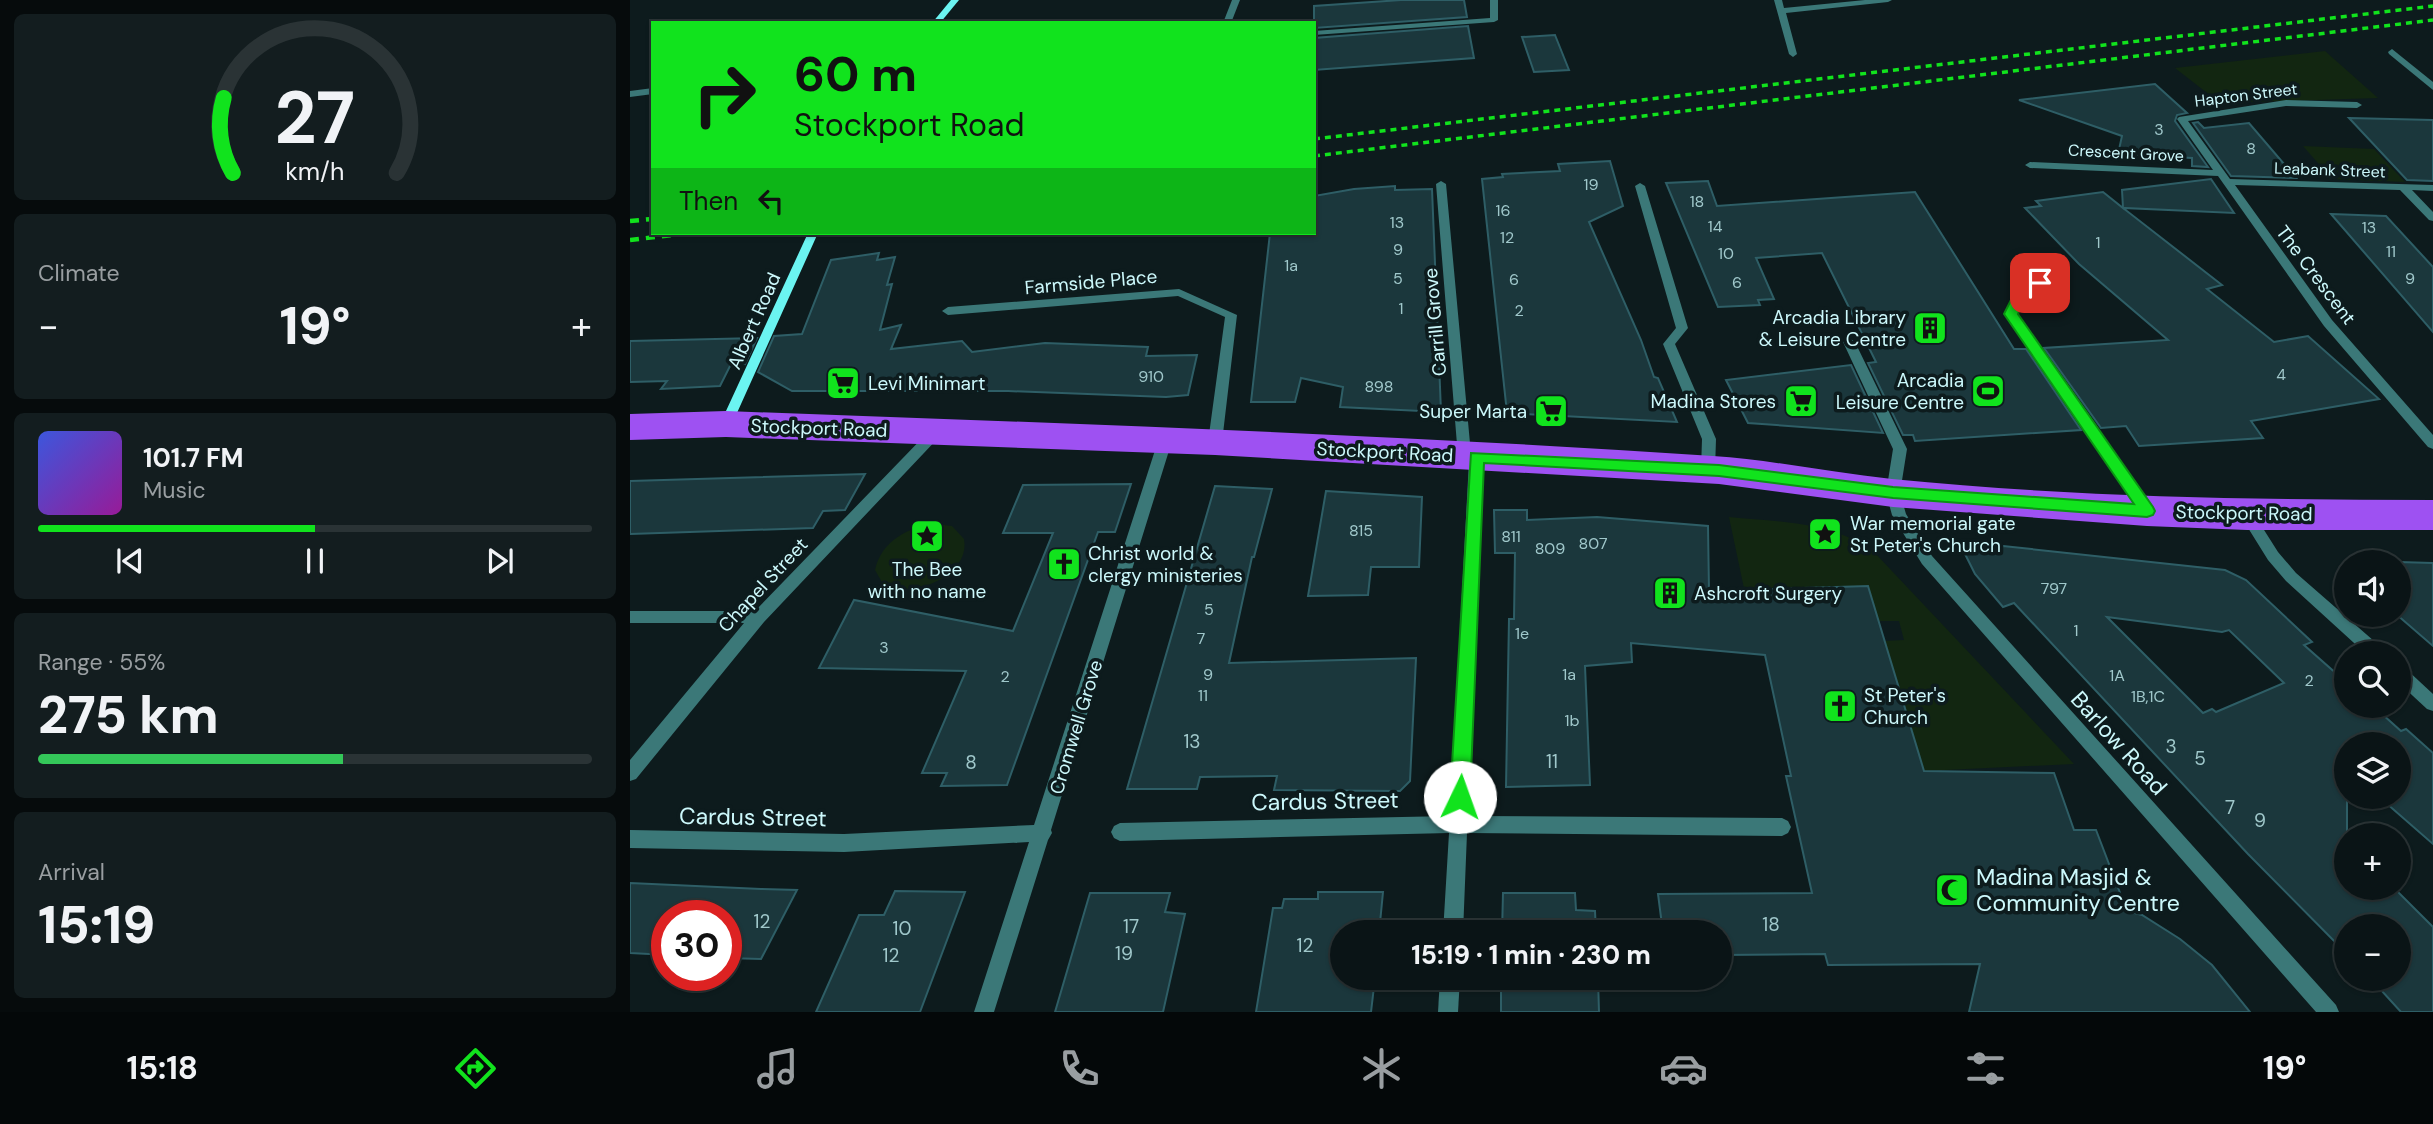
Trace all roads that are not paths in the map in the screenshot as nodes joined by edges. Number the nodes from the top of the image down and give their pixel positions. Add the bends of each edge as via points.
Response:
1 (955, 0) edge
2 (1236, 0) edge
3 (1494, 0) edge
4 (1778, 0) edge
5 (1888, 0) edge
6 (1781, 10) junction
7 (938, 21) edge
8 (1228, 21) edge
9 (1316, 33) edge
10 (2392, 52) dead end
11 (1793, 54) dead end
12 (2433, 87) edge
13 (651, 91) edge
14 (630, 94) edge
15 (2357, 105) dead end
16 (2182, 119) joint
17 (2030, 165) dead end
18 (2223, 178) junction
19 (1441, 184) dead end
20 (1640, 186) dead end
21 (2404, 188) junction
22 (2433, 188) edge
23 (2433, 218) edge
24 (812, 235) edge
25 (2040, 283) dead end
26 (948, 311) dead end
27 (1849, 342) dead end
28 (726, 424) junction
29 (630, 427) edge
30 (936, 432) junction
31 (1165, 441) junction
32 (1215, 442) junction
33 (2433, 444) edge
34 (1470, 457) junction
35 (1708, 470) junction
36 (1893, 493) junction
37 (2147, 511) junction
38 (2247, 515) junction
39 (2433, 515) edge
40 (630, 617) edge
41 (759, 617) junction
42 (2363, 641) edge
43 (2411, 684) edge
44 (2433, 704) edge
45 (630, 773) edge
46 (1459, 824) junction
47 (1782, 827) dead end
48 (1120, 832) dead end
49 (1043, 833) junction
50 (630, 839) edge
51 (1454, 920) edge
52 (1449, 990) edge
53 (984, 1012) edge
54 (1448, 1012) edge
55 (2329, 1012) edge

1 - 7 main road
2 - 8 street
3 - 9 street via 1494,20
4 - 6 street
5 - 6 street
6 - 11 street
10 - 12 street
13 - 14 street
15 - 16 street, Hapton Street via 2286,103
16 - 18 street, The Crescent
17 - 18 street, Crescent Grove
18 - 21 street, Leabank Street
18 - 33 street, The Crescent via 2328,323
19 - 34 street, Carrill Grove
20 - 35 street via 1682,328 1669,344 1709,439
21 - 22 street, Leabank Street
21 - 23 street
24 - 28 main road, Albert Road
25 - 37 street via 2017,299 2011,314
26 - 32 street, Farmside Place via 1179,292 1222,310 1231,315
27 - 36 street via 1900,449
28 - 29 highway, Stockport Road
28 - 30 highway, Stockport Road
30 - 31 highway, Stockport Road
30 - 41 street, Chapel Street
31 - 32 highway, Stockport Road
31 - 49 street, Cromwell Grove
32 - 34 highway, Stockport Road
34 - 35 highway, Stockport Road
34 - 46 street, Carrill Grove
35 - 36 highway, Stockport Road
36 - 37 highway, Stockport Road
36 - 55 street, Barlow Road via 1899,515 1927,560
37 - 38 highway, Stockport Road
38 - 39 highway, Stockport Road
38 - 42 street via 2291,577
40 - 41 street
41 - 45 street, Chapel Street
43 - 44 street
46 - 47 street, Cardus Street
46 - 48 street, Cardus Street
46 - 51 street, Carrill Grove
49 - 50 street, Cardus Street via 844,843
49 - 53 street, Cromwell Grove
52 - 54 street

